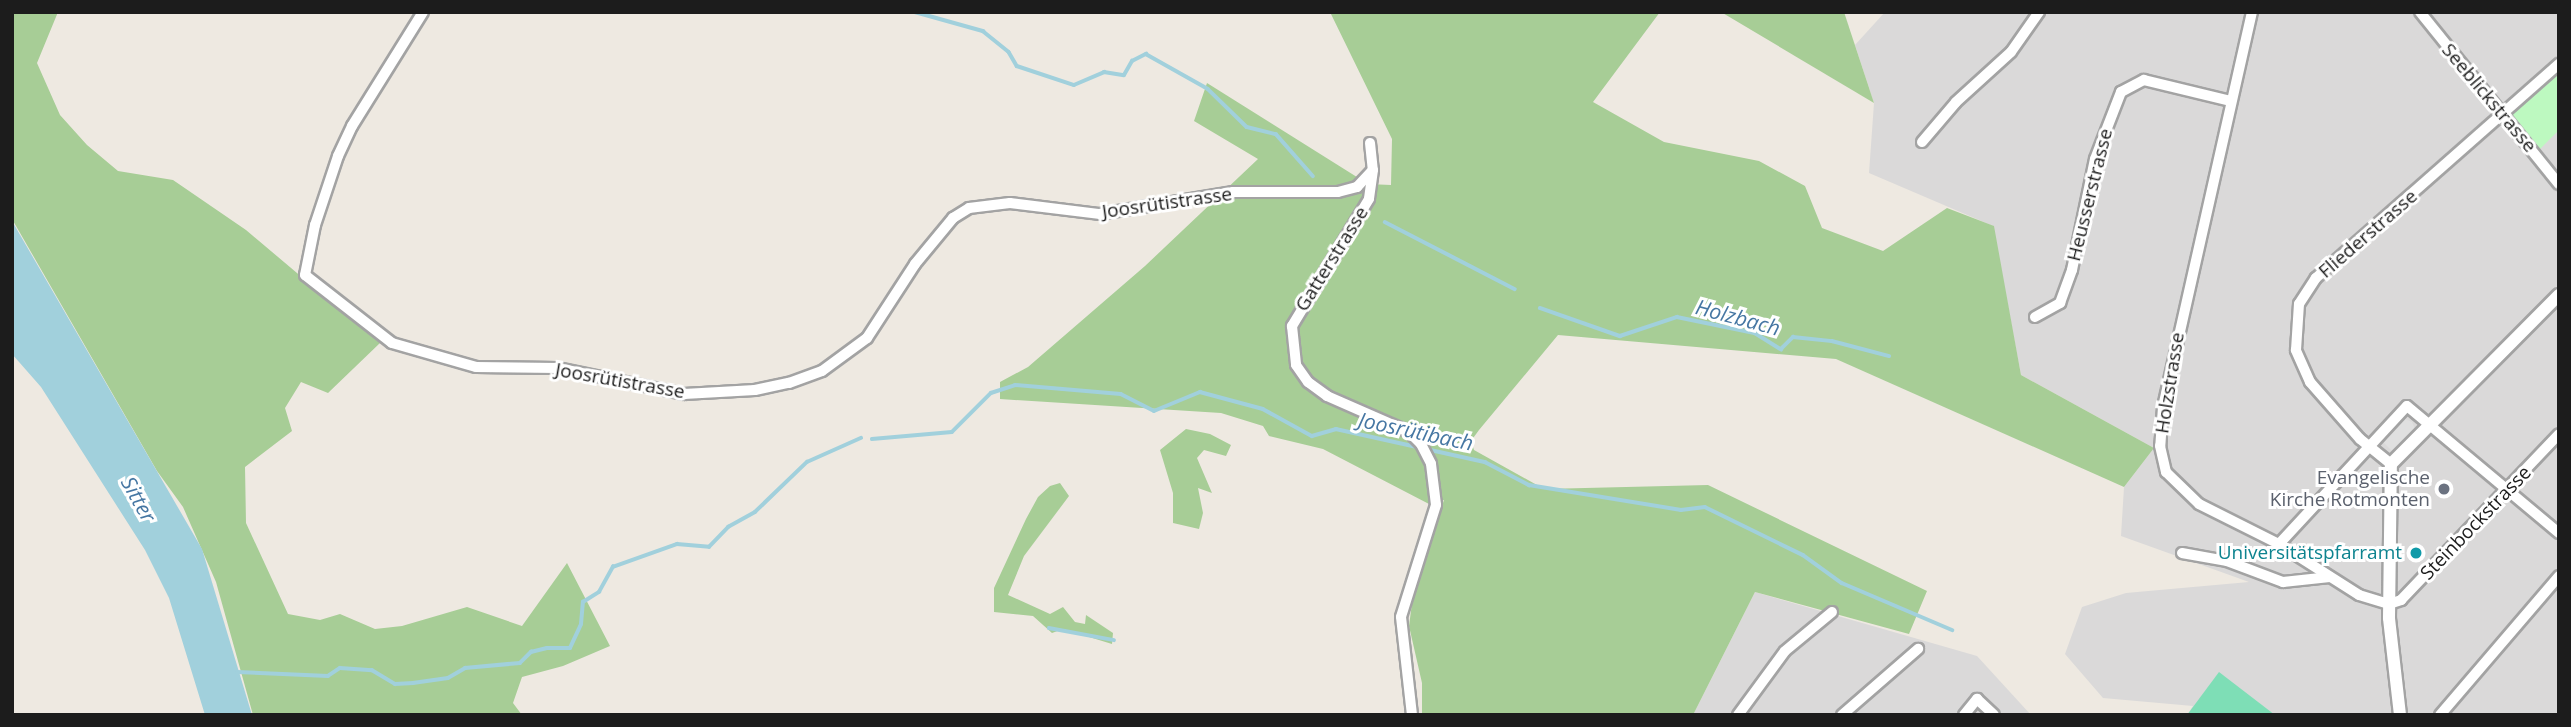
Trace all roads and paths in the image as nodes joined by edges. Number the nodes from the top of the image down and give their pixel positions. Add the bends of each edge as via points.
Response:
1 (423, 12) edge
2 (2039, 12) edge
3 (2252, 12) edge
4 (2420, 12) edge
5 (2559, 64) edge
6 (2231, 101) junction
7 (2502, 114) junction
8 (1370, 142) dead end
9 (1923, 142) dead end
10 (1373, 170) junction
11 (2559, 184) edge
12 (2559, 295) edge
13 (2035, 317) dead end
14 (2432, 424) junction
15 (2559, 434) edge
16 (2368, 445) junction
17 (2391, 464) junction
18 (2510, 490) junction
19 (2559, 533) edge
20 (2279, 544) junction
21 (2182, 553) dead end
22 (2559, 576) edge
23 (2330, 577) junction
24 (2389, 604) junction
25 (1832, 612) dead end
26 (1918, 649) dead end
27 (1412, 715) edge
28 (1738, 715) edge
29 (1842, 715) edge
30 (1964, 715) edge
31 (1994, 715) edge
32 (2400, 715) edge
33 (2440, 715) edge

1 - 10 street, Joosrütistrasse via 338,156 315,225 305,275 391,343 476,368 557,368 684,394 766,388 822,371 867,338 940,232 969,208 1010,203 1100,214 1233,192 1338,192 1357,187
2 - 9 street via 2011,52 1956,102
3 - 6 street, Holzstrasse
4 - 7 street, Seeblickstrasse
5 - 7 street, Fliederstrasse
6 - 13 street, Heusserstrasse via 2144,80 2121,92 2095,159 2072,270 2060,303
6 - 20 street, Holzstrasse via 2173,352 2160,446 2166,472 2179,489 2222,517
7 - 11 street, Seeblickstrasse
7 - 16 street, Fliederstrasse via 2316,278 2299,304 2295,333 2302,367 2320,397
8 - 10 street, Gatterstrasse
10 - 27 street, Gatterstrasse via 1369,199 1292,326 1296,365 1327,396 1409,432 1427,455 1436,505 1401,617
12 - 14 street
14 - 16 street via 2407,406
14 - 17 street
14 - 18 street
15 - 18 street, Steinbockstrasse
16 - 17 street, Fliederstrasse
16 - 20 street
17 - 24 street
18 - 19 street
18 - 24 street, Steinbockstrasse via 2401,600
20 - 23 street, Holzstrasse
21 - 23 street via 2227,561 2283,582
22 - 33 street
23 - 24 street, Holzstrasse via 2371,601
24 - 32 street
25 - 28 street via 1785,651
26 - 29 street
30 - 31 street via 1977,699

